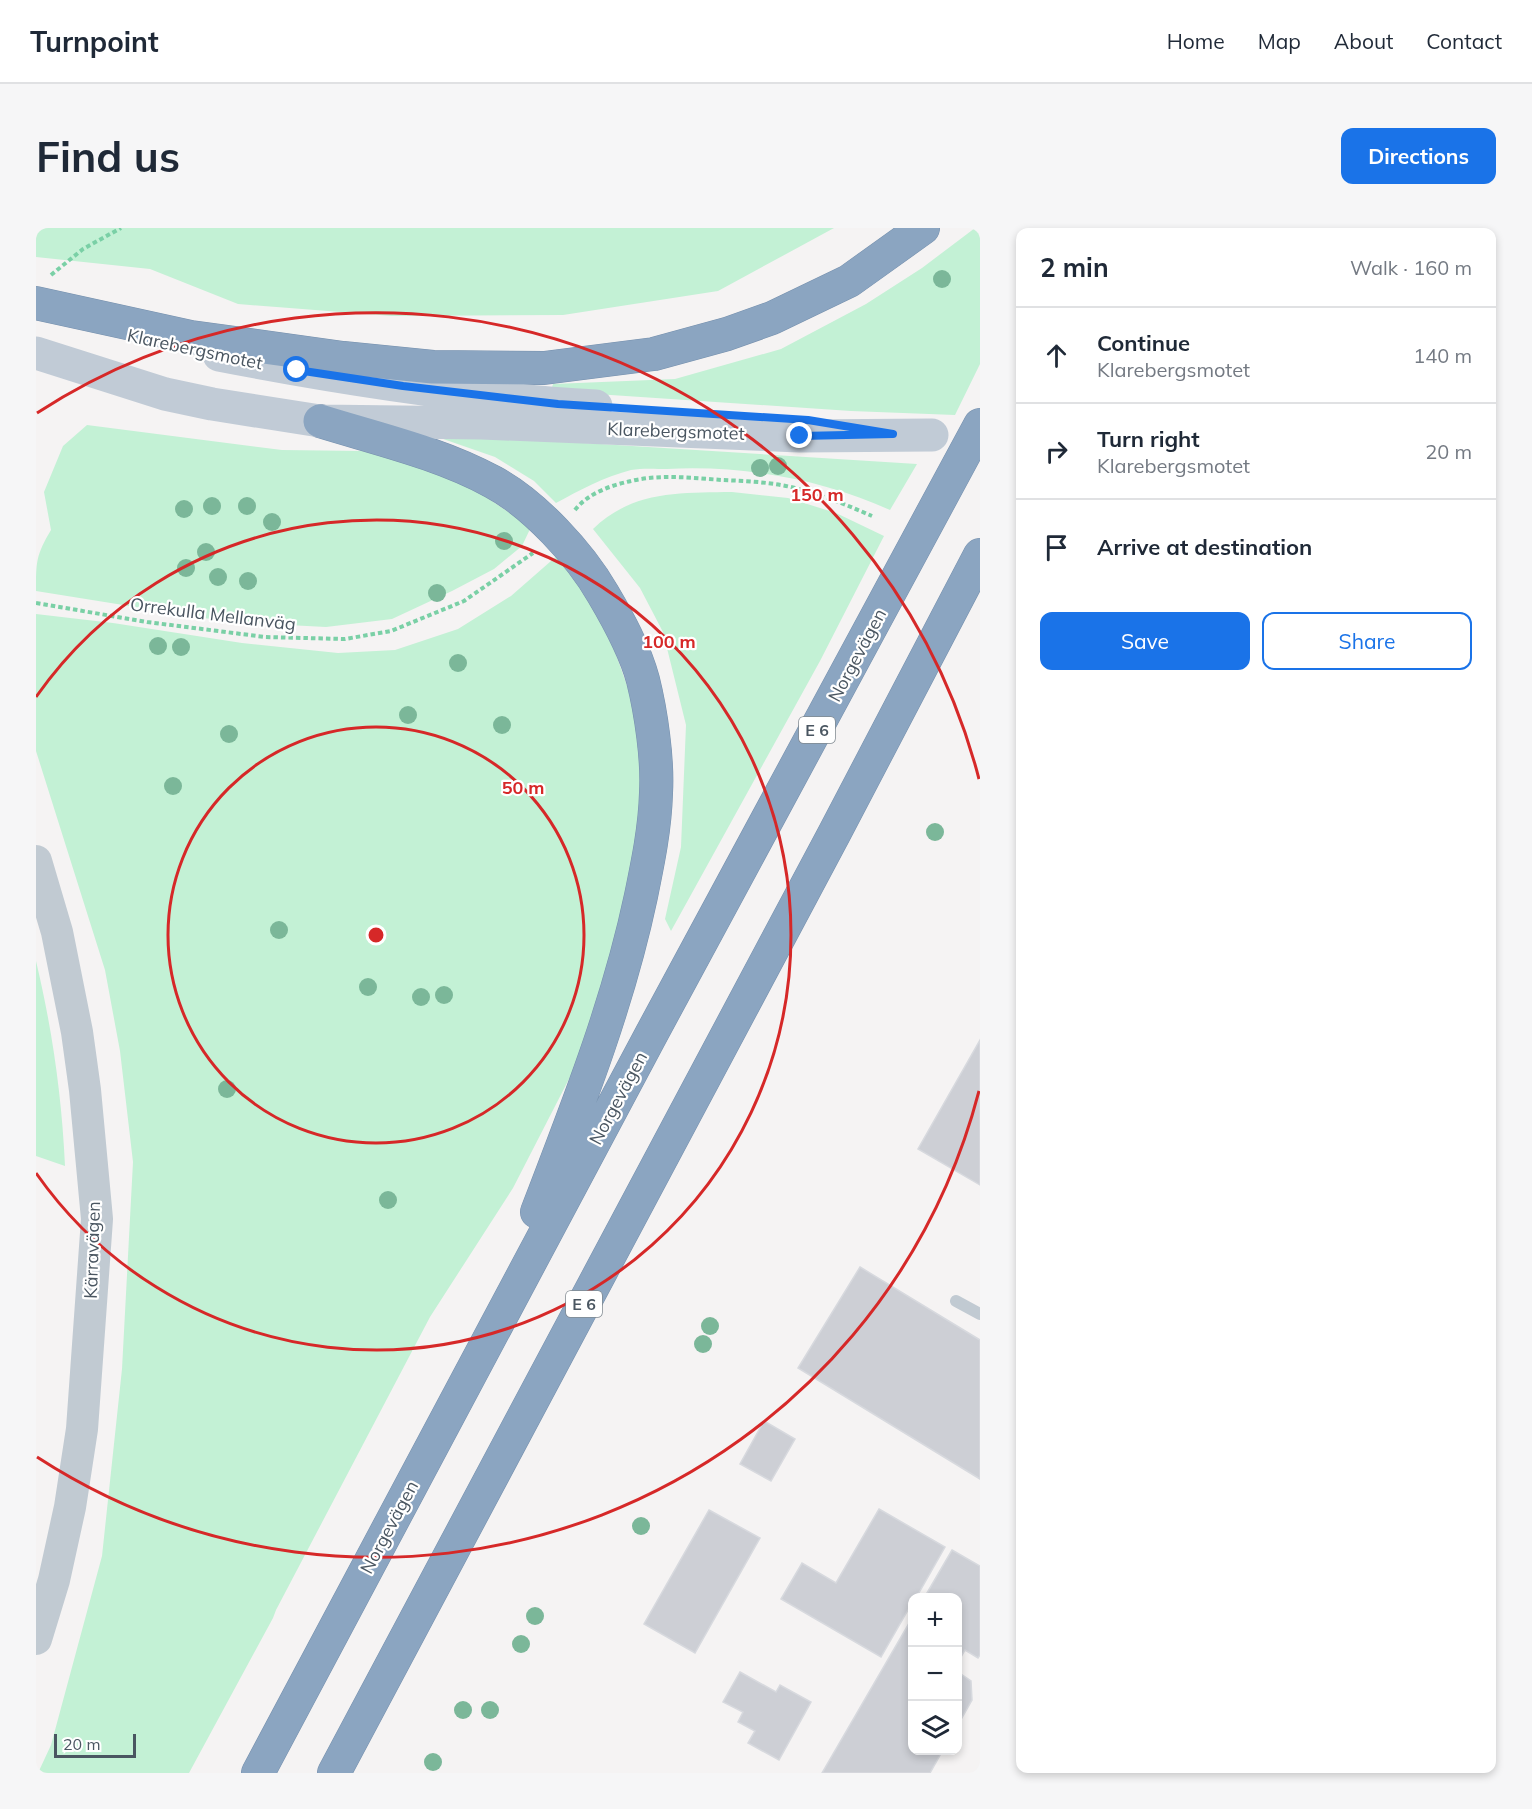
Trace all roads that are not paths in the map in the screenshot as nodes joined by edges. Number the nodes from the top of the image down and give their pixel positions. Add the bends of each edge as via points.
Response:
1 (923, 228) edge
2 (41, 291) edge
3 (36, 311) edge
4 (36, 353) edge
5 (320, 421) junction
6 (980, 426) edge
7 (893, 434) junction
8 (932, 435) dead end
9 (980, 555) edge
10 (36, 861) edge
11 (956, 1301) dead end
12 (980, 1314) edge
13 (445, 1423) junction
14 (36, 1639) edge
15 (258, 1773) edge
16 (334, 1773) edge

1 - 2 highway via 849,281 772,318 654,354 544,368 433,367 191,337
3 - 7 main road, Klarebergsmotet via 173,347 403,386 558,404 808,420
4 - 5 main road, Klarebergsmotet via 165,394
5 - 7 main road, Klarebergsmotet via 482,423 800,436
5 - 13 highway via 457,464 527,505 570,548 596,581 621,624 642,679 653,735 657,791 649,858 632,942 611,1013 530,1230
6 - 13 highway, Norgevägen / E 6
7 - 8 main road, Klarebergsmotet
9 - 16 highway, E 6
10 - 14 street, Kärravägen via 57,932 77,1032 97,1219 82,1429 70,1507
11 - 12 lane
13 - 15 highway, Norgevägen / E 6

